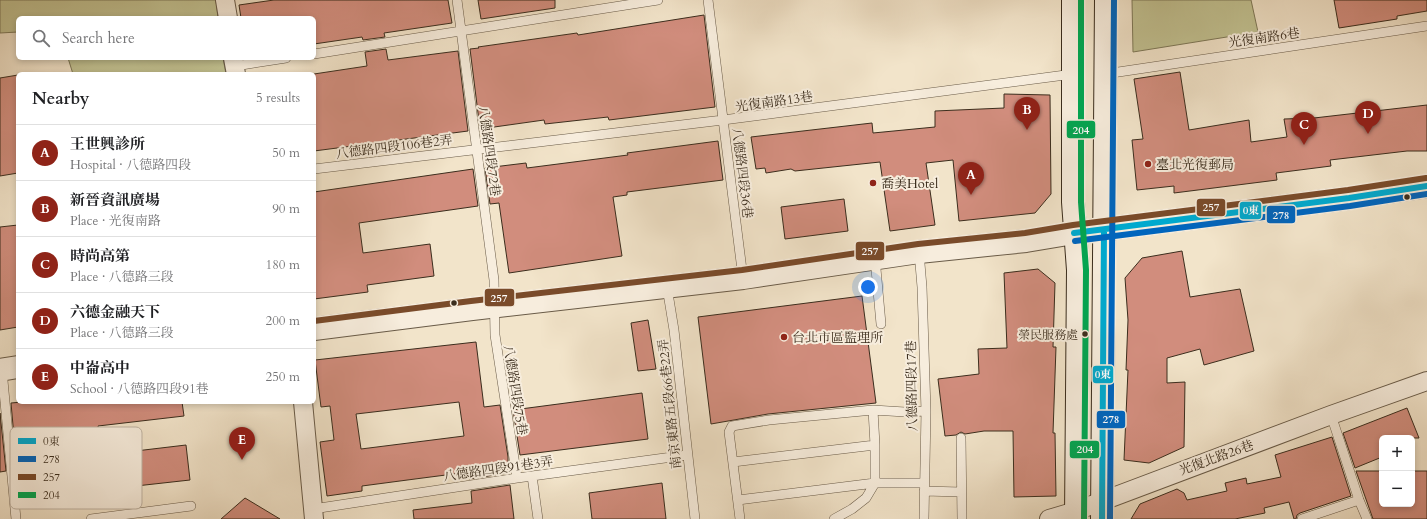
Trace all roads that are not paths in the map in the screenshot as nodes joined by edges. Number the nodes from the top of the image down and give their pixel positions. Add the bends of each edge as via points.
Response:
1 (456, 0) edge
2 (658, 0) edge
3 (708, 0) edge
4 (1073, 0) edge
5 (1106, 0) edge
6 (1427, 26) edge
7 (461, 31) junction
8 (316, 54) edge
9 (273, 60) edge
10 (235, 66) edge
11 (1073, 73) junction
12 (1105, 74) junction
13 (723, 120) junction
14 (477, 150) junction
15 (316, 169) edge
16 (1427, 186) edge
17 (1104, 230) junction
18 (1074, 233) junction
19 (919, 252) junction
20 (874, 258) junction
21 (743, 278) junction
22 (667, 287) junction
23 (495, 306) junction
24 (881, 324) dead end
25 (316, 329) edge
26 (7, 369) edge
27 (1427, 381) edge
28 (303, 404) edge
29 (873, 410) junction
30 (926, 411) junction
31 (1331, 415) junction
32 (10, 427) edge
33 (960, 438) dead end
34 (875, 445) junction
35 (687, 455) junction
36 (733, 462) junction
37 (532, 476) junction
38 (517, 478) junction
39 (875, 483) junction
40 (924, 487) junction
41 (961, 492) junction
42 (738, 500) junction
43 (1359, 500) junction
44 (191, 506) dead end
45 (15, 509) edge
46 (1102, 510) edge
47 (314, 514) edge
48 (1076, 515) edge
49 (16, 519) edge
50 (91, 519) edge
51 (538, 519) edge
52 (695, 519) edge
53 (740, 519) edge
54 (834, 519) edge
55 (924, 519) edge
56 (962, 519) edge
57 (1049, 519) edge
58 (1302, 519) edge
59 (1367, 519) edge

1 - 7 lane, 八德路四段72巷
2 - 7 lane
3 - 13 lane, 八德路四段36巷
4 - 11 street
5 - 12 street
6 - 12 lane, 光復南路6巷
7 - 8 lane
7 - 14 lane, 八德路四段72巷
9 - 10 lane
11 - 13 lane, 光復南路13巷
11 - 18 street
12 - 17 street
13 - 14 lane, 光復南路13巷
13 - 21 lane, 八德路四段36巷
14 - 15 lane, 八德路四段106巷2弄
14 - 23 lane, 八德路四段72巷 via 494,273
16 - 17 street
17 - 18 street
17 - 46 street
18 - 19 street via 1026,241
18 - 48 street via 1078,270
19 - 20 street
19 - 30 lane, 八德路四段17巷
20 - 21 street
20 - 24 lane
21 - 22 street
22 - 23 street
22 - 35 lane, 南京東路五段66巷22弄
23 - 25 street
23 - 38 lane, 八德路四段75巷 via 495,335
26 - 32 lane
27 - 31 street, 光復北路26巷
28 - 47 street
29 - 30 lane
29 - 34 lane
29 - 36 lane via 732,426 729,432
30 - 40 lane, 八德路四段17巷
31 - 43 lane
31 - 46 street, 光復北路26巷
33 - 41 lane
34 - 36 lane
34 - 39 lane
35 - 37 lane, 八德路四段91巷3弄
35 - 52 lane, 南京東路五段66巷22弄
36 - 42 lane
37 - 38 lane, 八德路四段91巷3弄
37 - 51 lane
38 - 47 lane, 八德路四段91巷3弄
39 - 40 lane
39 - 42 lane
39 - 54 lane via 866,498
40 - 41 lane
40 - 55 lane, 八德路四段17巷
41 - 56 lane
42 - 53 lane
43 - 58 lane
43 - 59 lane
44 - 50 lane
45 - 49 lane
46 - 48 street, 光復北路26巷
48 - 57 street, 光復北路26巷

